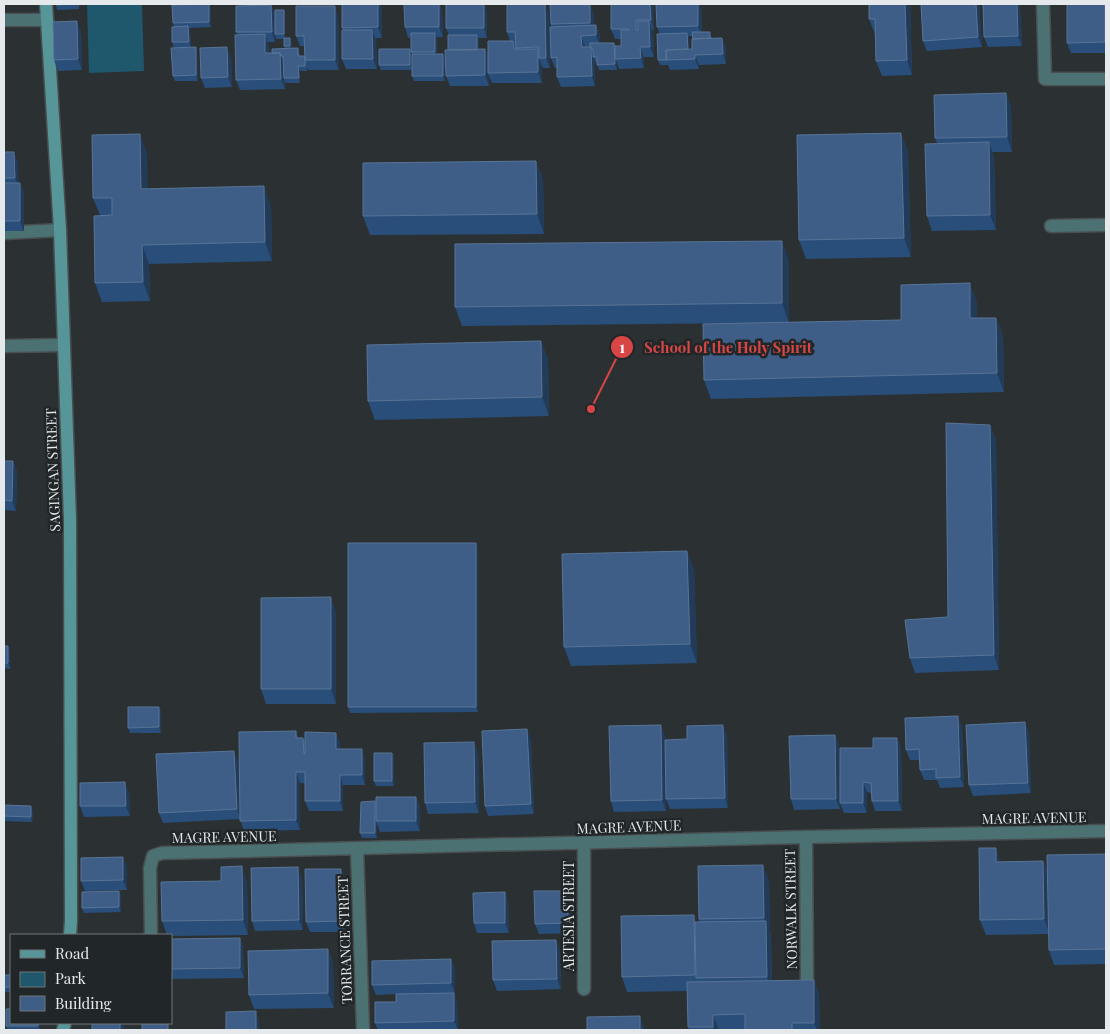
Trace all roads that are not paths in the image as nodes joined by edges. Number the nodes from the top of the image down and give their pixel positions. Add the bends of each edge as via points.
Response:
1 (46, 4) edge
2 (1043, 4) edge
3 (4, 20) edge
4 (47, 20) junction
5 (1106, 79) edge
6 (1106, 225) edge
7 (1051, 226) dead end
8 (60, 230) junction
9 (4, 233) edge
10 (64, 345) junction
11 (4, 346) edge
12 (1106, 831) edge
13 (806, 837) junction
14 (584, 843) junction
15 (358, 849) junction
16 (70, 934) edge
17 (151, 934) edge
18 (807, 981) edge
19 (584, 989) dead end
20 (362, 1030) edge

1 - 4 main road, SAGINGAN STREET
2 - 5 street via 1045,79
3 - 4 street
4 - 8 main road, SAGINGAN STREET
6 - 7 street
8 - 9 street
8 - 10 main road, SAGINGAN STREET
10 - 11 street
10 - 16 main road, SAGINGAN STREET via 70,530
12 - 13 street, MAGRE AVENUE
13 - 14 street, MAGRE AVENUE
13 - 18 street, NORWALK STREET
14 - 15 street, MAGRE AVENUE
14 - 19 street, ARTESIA STREET
15 - 17 street, MAGRE AVENUE via 162,853 153,856 150,868
15 - 20 street, TORRANCE STREET

